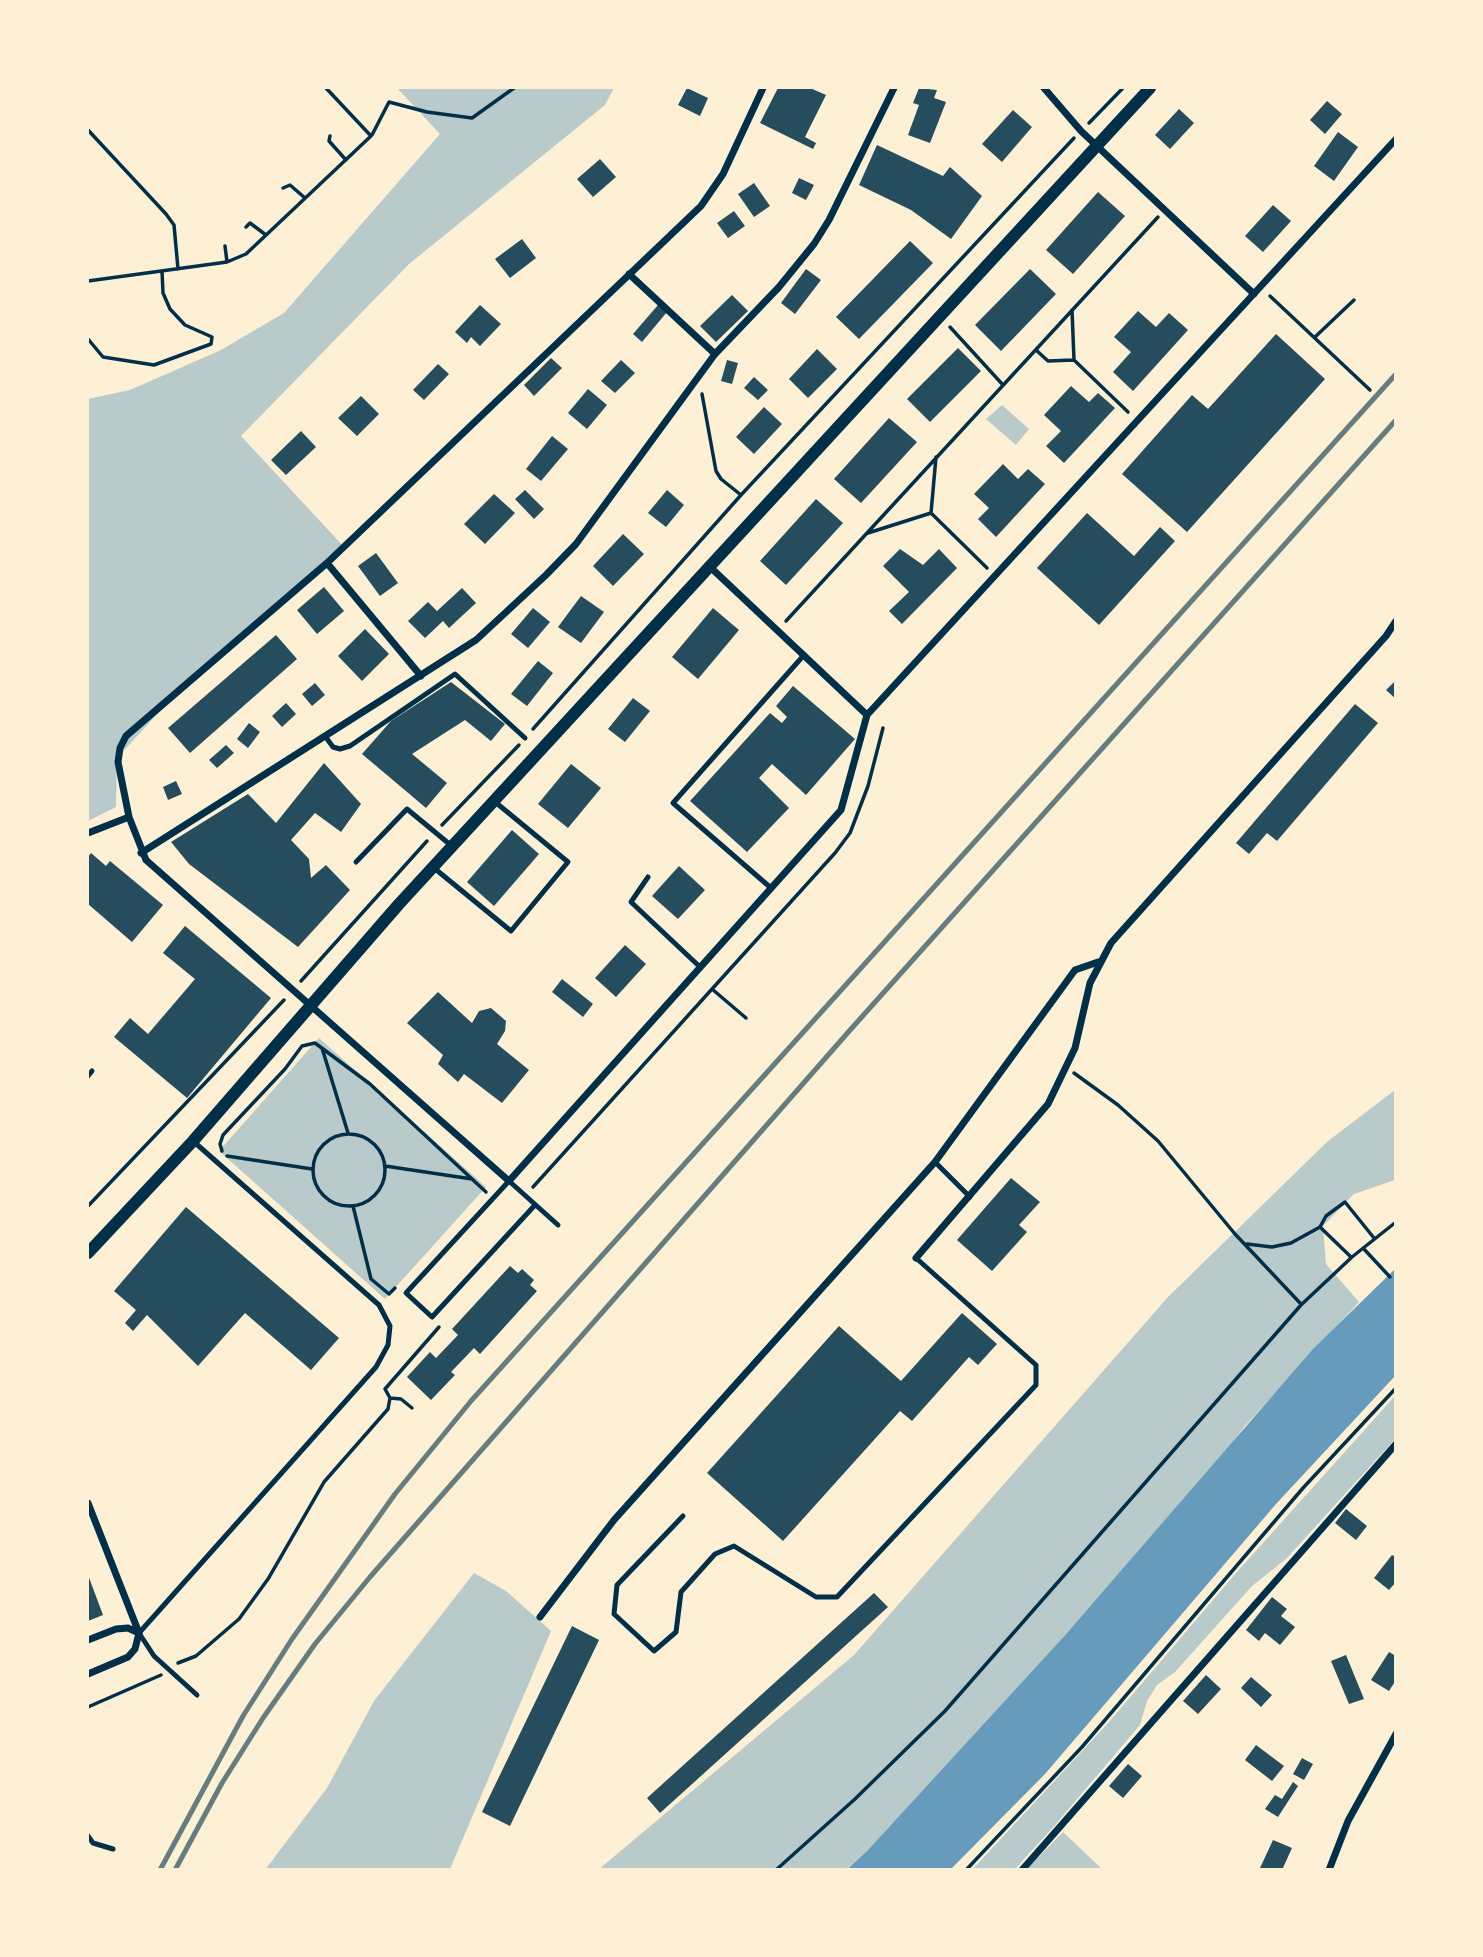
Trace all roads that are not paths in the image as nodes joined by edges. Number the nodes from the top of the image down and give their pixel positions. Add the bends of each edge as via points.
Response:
1 (763, 88) edge
2 (894, 88) edge
3 (1044, 88) edge
4 (1150, 88) edge
5 (1395, 139) edge
6 (1096, 144) junction
7 (629, 274) junction
8 (1254, 294) junction
9 (715, 354) junction
10 (327, 563) junction
11 (708, 565) junction
12 (1395, 621) edge
13 (804, 655) junction
14 (421, 676) junction
15 (867, 715) junction
16 (325, 736) junction
17 (525, 738) road end
18 (494, 800) junction
19 (129, 817) junction
20 (88, 833) edge
21 (453, 847) junction
22 (141, 853) junction
23 (356, 862) dead end
24 (434, 868) junction
25 (648, 877) dead end
26 (771, 888) junction
27 (1098, 962) junction
28 (700, 967) junction
29 (311, 1004) junction
30 (193, 1141) junction
31 (935, 1162) junction
32 (509, 1181) junction
33 (970, 1197) junction
34 (535, 1205) junction
35 (558, 1225) dead end
36 (88, 1253) edge
37 (916, 1258) joint
38 (1395, 1444) edge
39 (88, 1503) edge
40 (683, 1516) dead end
41 (540, 1617) dead end
42 (139, 1633) junction
43 (88, 1640) edge
44 (88, 1674) edge
45 (197, 1695) dead end
46 (1395, 1734) edge
47 (88, 1836) edge
48 (113, 1849) dead end
49 (1022, 1870) edge
50 (1329, 1870) edge

1 - 7 street via 715,189
2 - 9 street via 814,244
3 - 6 street
4 - 6 street
5 - 8 street
6 - 8 street
6 - 11 street
7 - 9 street
7 - 10 street
8 - 15 street
9 - 14 street via 576,544 476,640
10 - 14 street
10 - 19 street via 126,736 118,762
11 - 13 street
11 - 18 street
12 - 27 street
13 - 15 street
13 - 26 lane via 673,803
14 - 16 street
15 - 26 street via 841,810
16 - 17 lane via 333,747 350,746 455,674
16 - 22 street
18 - 21 street
18 - 24 lane via 568,862 511,931
19 - 20 street
19 - 22 street
21 - 23 lane via 407,809
21 - 24 street
22 - 29 street
24 - 29 street
25 - 28 lane via 631,902
26 - 28 street
27 - 31 street via 1075,970 1063,983
27 - 33 street via 1067,1068 1048,1104
28 - 32 street
29 - 30 street
29 - 32 street
30 - 36 street
30 - 42 lane via 379,1305 390,1326 388,1345 376,1367
31 - 33 lane
31 - 41 street via 614,1520
32 - 34 lane
32 - 34 lane via 406,1293 432,1317
33 - 37 street
34 - 35 lane
37 - 40 lane via 1036,1365 1036,1385 837,1597 816,1598 734,1546 715,1554 681,1592 676,1632 654,1651 614,1614 617,1586
38 - 49 street
39 - 42 street
42 - 43 street via 116,1629
42 - 44 street via 128,1657
42 - 45 lane via 154,1656
46 - 50 street via 1348,1821
47 - 48 lane via 93,1843

